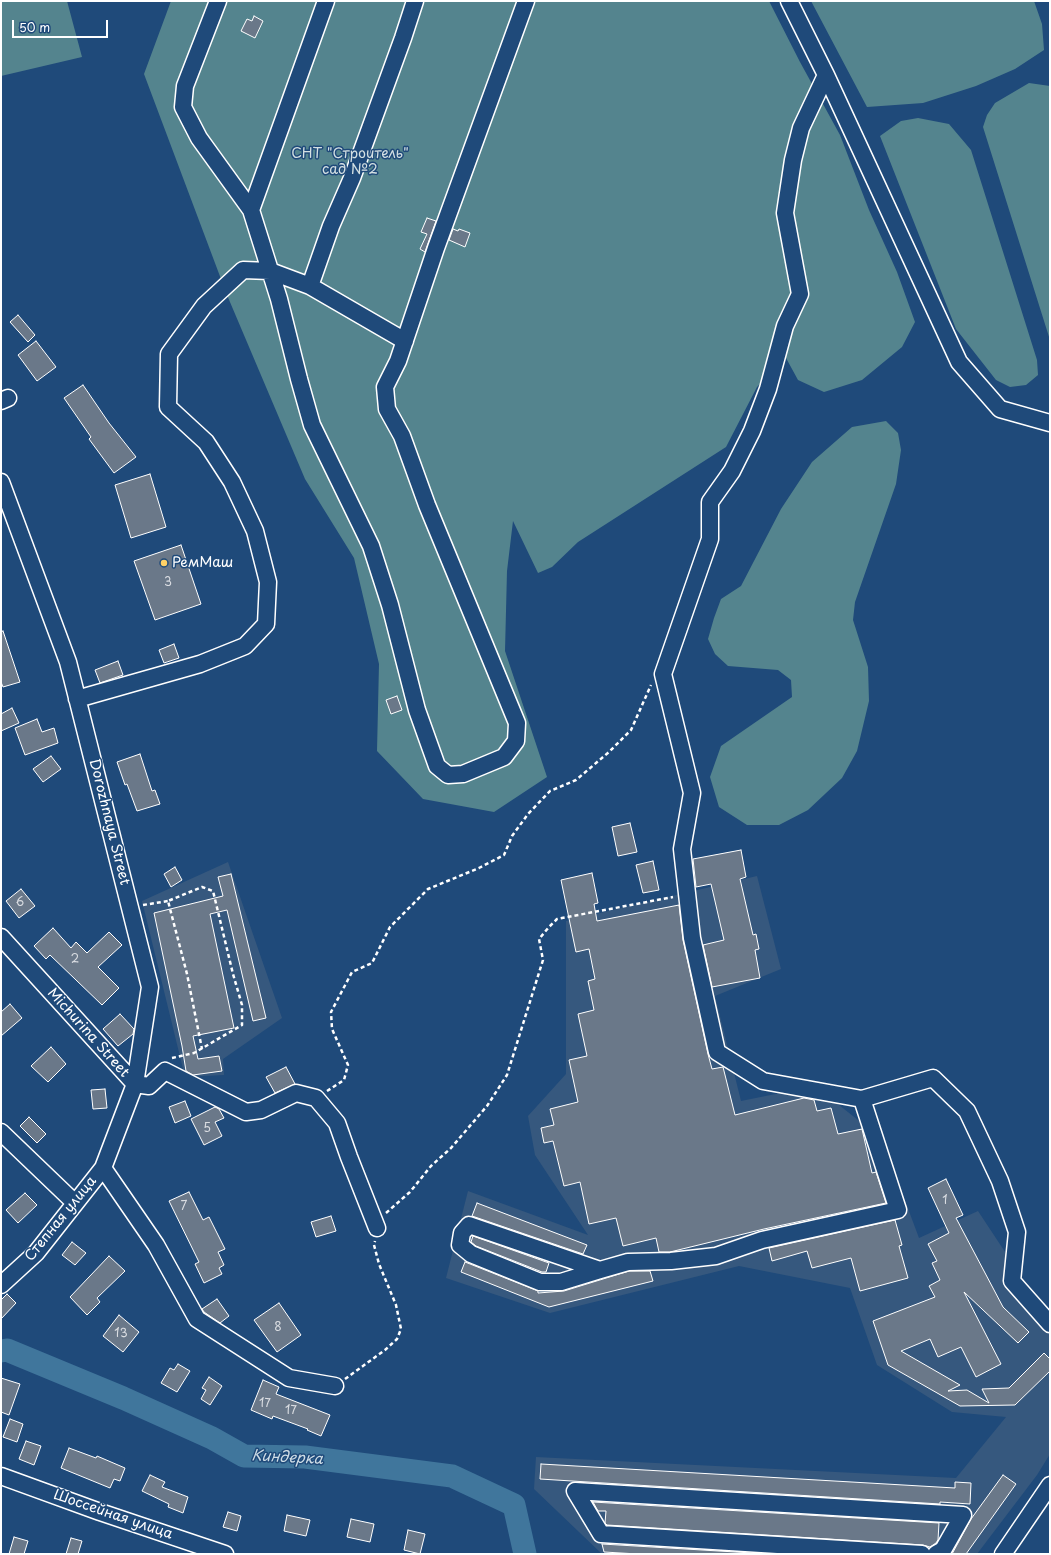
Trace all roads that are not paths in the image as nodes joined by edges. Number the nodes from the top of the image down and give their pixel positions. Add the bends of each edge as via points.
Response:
1 (218, 1) edge
2 (326, 1) edge
3 (415, 1) edge
4 (526, 1) edge
5 (789, 1) edge
6 (826, 74) junction
7 (251, 210) junction
8 (270, 271) junction
9 (310, 286) junction
10 (405, 341) junction
11 (1050, 423) edge
12 (1, 482) edge
13 (78, 699) junction
14 (1, 937) edge
15 (135, 1084) junction
16 (862, 1099) junction
17 (1, 1132) edge
18 (103, 1168) junction
19 (75, 1203) junction
20 (377, 1228) road end
21 (600, 1270) junction
22 (1, 1285) edge
23 (1050, 1324) edge
24 (335, 1386) road end
25 (1, 1476) edge
26 (1050, 1485) edge
27 (225, 1554) edge
28 (922, 1554) edge
29 (936, 1554) edge
30 (1003, 1554) edge

1 - 7 street via 185,86 183,107 199,138
2 - 7 street
3 - 9 street via 352,178 331,226
4 - 10 street via 441,233
5 - 6 street
6 - 11 street via 959,362 1000,409
6 - 16 street via 800,128 785,213 800,294 785,326 768,389 752,431 732,471 710,502 710,539 663,674 692,793 682,849 692,938 716,1052 763,1081
7 - 8 street
8 - 9 street
8 - 10 street via 312,425 371,546 390,605 416,710 437,766 448,775 463,774 504,756 516,741 517,723 427,505 402,436 387,409 386,388
8 - 13 street via 242,270 204,306 169,354 168,392 168,407 206,442 232,482 255,531 268,582 266,624 245,646 200,664
9 - 10 street
12 - 13 street, Dorozhnaya Street via 68,662
13 - 15 street, Dorozhnaya Street via 150,987
14 - 15 street, Michurina Street
15 - 18 street, Dorozhnaya Street
15 - 20 street, Michurina Street via 149,1086 165,1071 246,1112 261,1110 296,1093 316,1098 337,1123
16 - 21 street via 898,1210 762,1240 716,1256 628,1262
16 - 23 street via 933,1078 967,1111 1000,1181 1017,1232 1012,1281
17 - 19 street
18 - 19 street, Степная улица
18 - 24 street via 156,1245 197,1319 289,1378
19 - 22 street, Степная улица via 36,1253
21 - 21 street via 468,1225 462,1233 460,1245 471,1254 540,1282 561,1282
25 - 27 street, Шоссейная улица
26 - 30 street
28 - 29 street via 601,1534 575,1491 963,1515 943,1550

